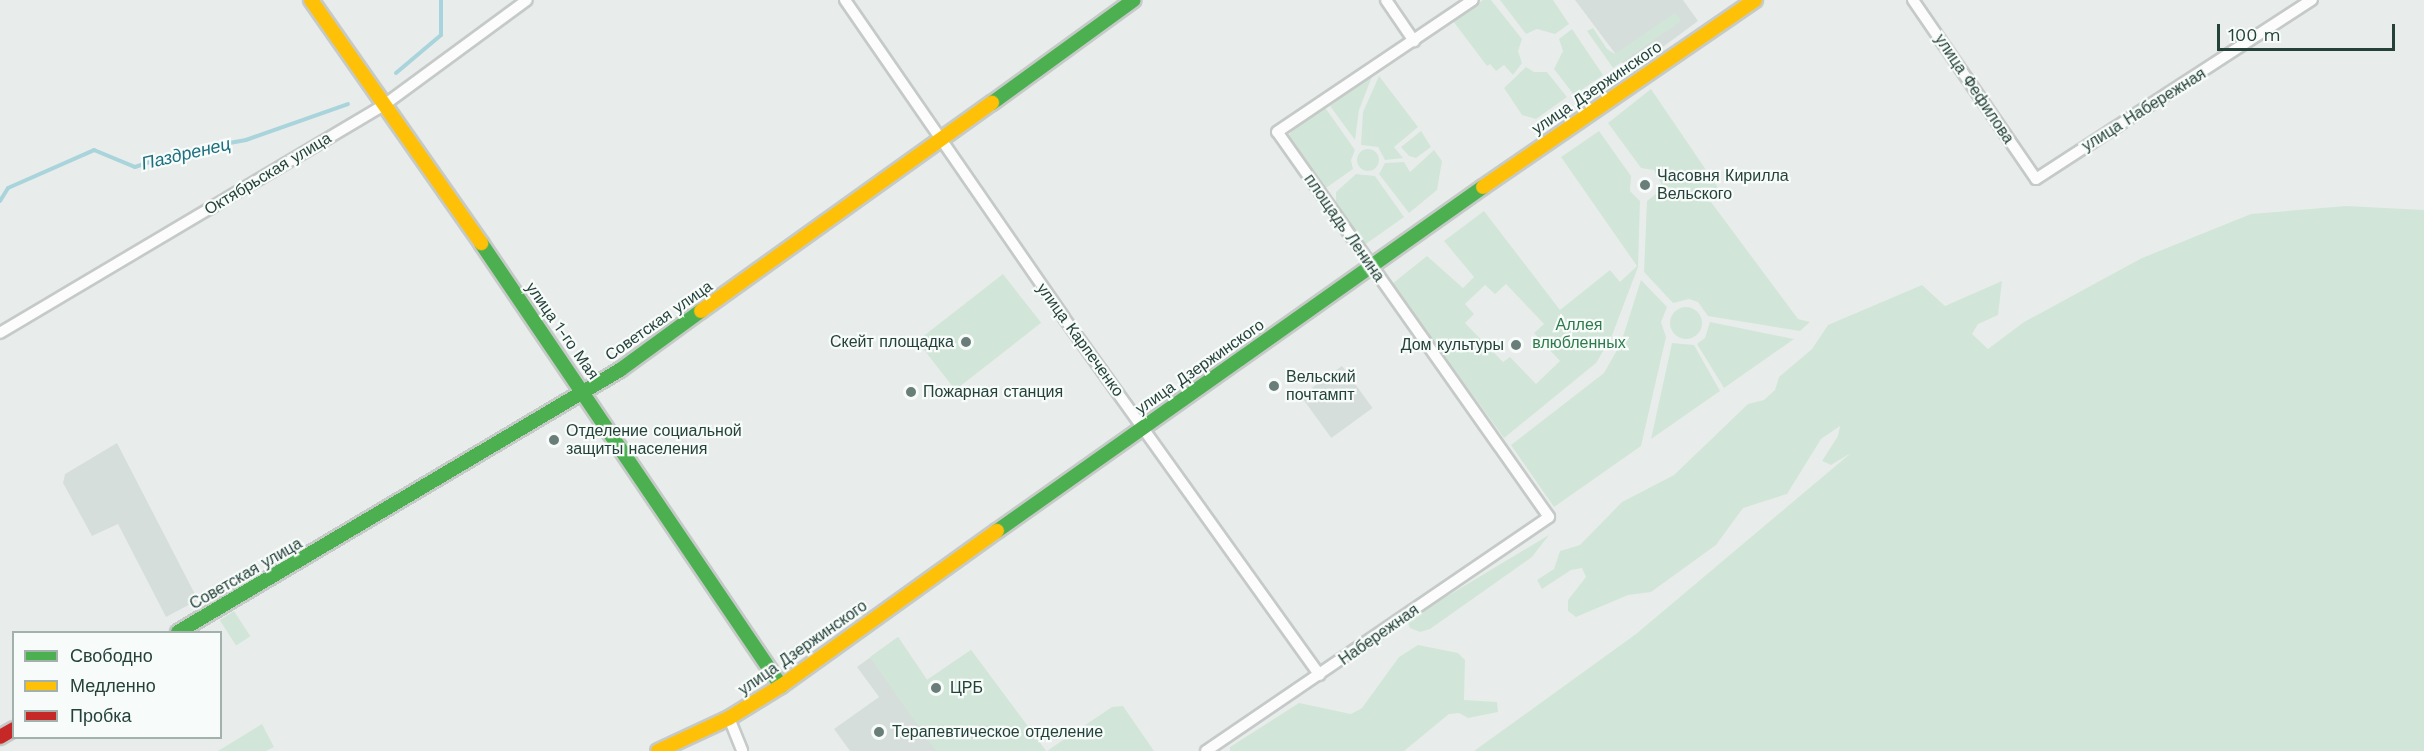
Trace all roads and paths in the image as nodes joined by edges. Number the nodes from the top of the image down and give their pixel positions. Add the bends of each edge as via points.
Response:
1 (311, 0) edge
2 (527, 0) edge
3 (845, 0) edge
4 (1134, 0) edge
5 (1386, 0) edge
6 (1473, 0) edge
7 (1755, 0) edge
8 (1913, 0) edge
9 (2312, 0) edge
10 (1414, 41) junction
11 (384, 105) junction
12 (940, 140) junction
13 (2036, 179) joint
14 (1370, 264) junction
15 (0, 333) edge
16 (584, 391) junction
17 (1143, 428) junction
18 (1549, 517) joint
19 (181, 631) edge
20 (1320, 675) junction
21 (781, 686) junction
22 (729, 718) junction
23 (657, 751) edge
24 (742, 751) edge
25 (1206, 751) edge

1 - 11 main road, улица 1-го Мая
2 - 11 street, Октябрьская улица
3 - 12 street, улица Карпеченко
4 - 12 main road, Советская улица
5 - 10 street
6 - 10 street, площадь Ленина
7 - 14 main road, улица Дзержинского
8 - 13 street, улица Фефилова
9 - 13 street, улица Набережная
10 - 14 street, площадь Ленина via 1277,132
11 - 15 street, Октябрьская улица
11 - 16 main road, улица 1-го Мая
12 - 16 main road, Советская улица via 620,370
12 - 17 street, улица Карпеченко
14 - 17 main road, улица Дзержинского
14 - 18 street, площадь Ленина
16 - 19 main road, Советская улица
16 - 21 main road, улица 1-го Мая
17 - 20 street, улица Карпеченко
17 - 21 main road, улица Дзержинского
18 - 20 street, Набережная
20 - 25 street, Набережная
21 - 22 main road, улица Дзержинского
22 - 23 main road, улица Дзержинского
22 - 24 street

